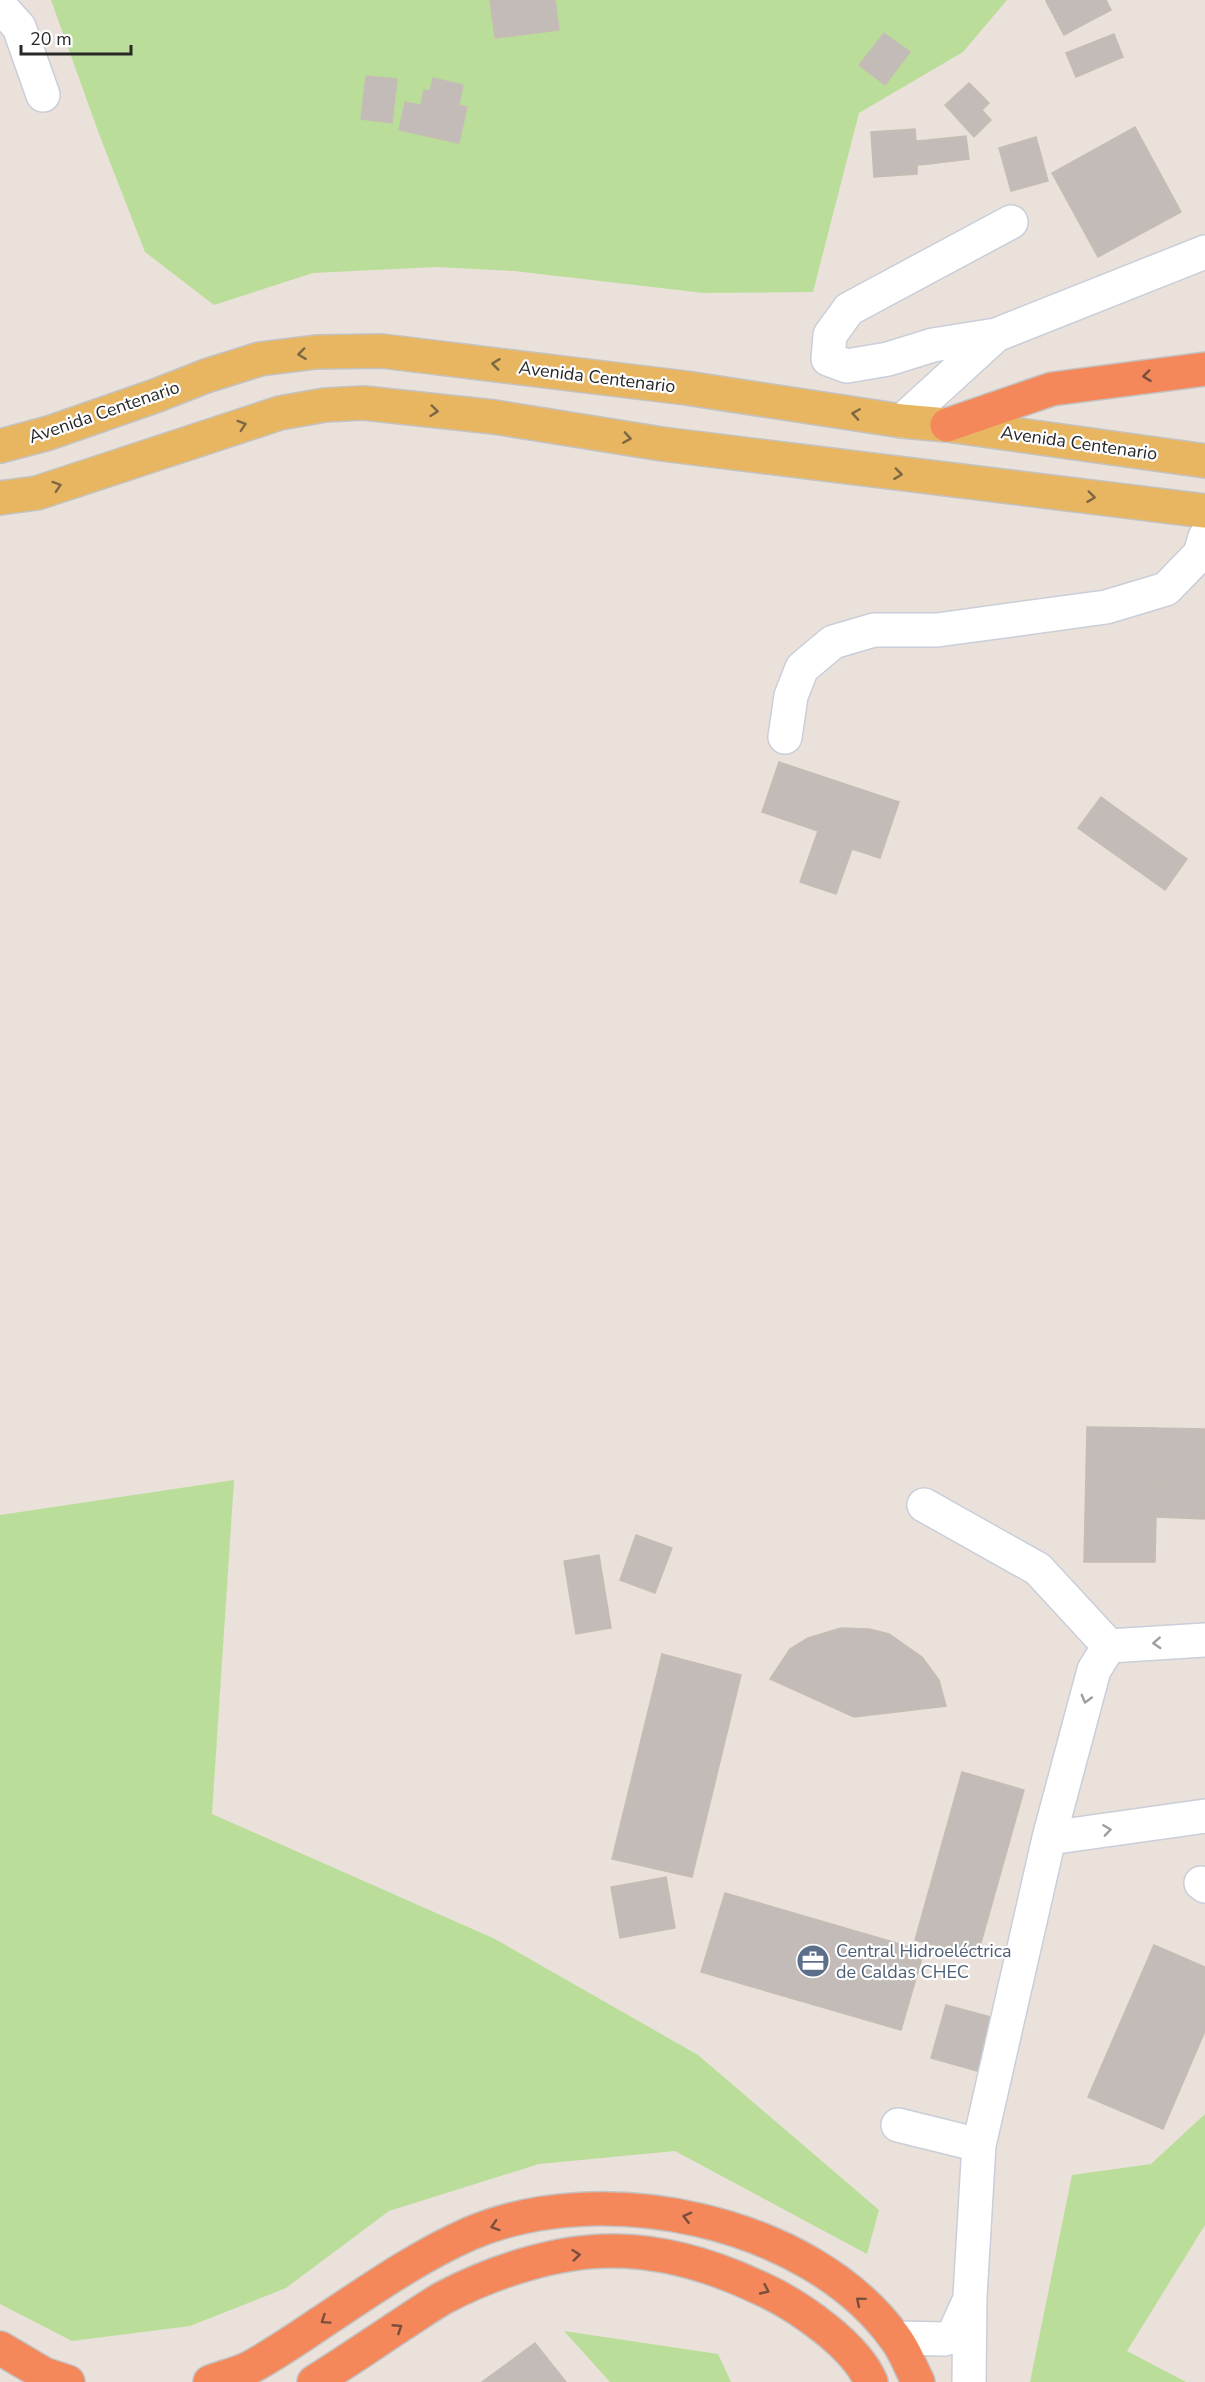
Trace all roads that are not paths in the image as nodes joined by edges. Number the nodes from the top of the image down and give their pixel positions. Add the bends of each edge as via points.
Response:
1 (0, 6) edge
2 (43, 94) dead end
3 (1011, 222) dead end
4 (1205, 252) edge
5 (996, 335) junction
6 (1205, 369) edge
7 (902, 421) junction
8 (947, 425) junction
9 (0, 446) edge
10 (1205, 461) edge
11 (0, 498) edge
12 (1205, 511) edge
13 (1205, 537) edge
14 (785, 737) dead end
15 (924, 1504) dead end
16 (1205, 1640) edge
17 (1109, 1646) junction
18 (1205, 1816) edge
19 (1049, 1838) junction
20 (898, 2125) dead end
21 (979, 2145) junction
22 (970, 2296) junction
23 (896, 2338) junction
24 (0, 2348) edge
25 (68, 2382) edge
26 (210, 2382) edge
27 (314, 2382) edge
28 (871, 2382) edge
29 (918, 2382) edge
30 (969, 2382) edge

1 - 2 street via 19,27
3 - 5 street via 849,309 830,335 828,359 847,366 933,345
4 - 5 street
5 - 7 street
6 -> 8 highway via 1052,388
7 - 8 main road, Avenida Centenario
7 -> 9 main road, Avenida Centenario via 471,361 382,351 316,352 260,359 49,433
8 - 10 main road, Avenida Centenario
11 -> 12 main road via 37,493 280,413 364,403
13 - 14 street via 1200,554 1166,589 1106,607 937,630 874,630 833,642 802,668 791,696
15 - 17 street via 1038,1569
16 -> 17 street
17 -> 19 street via 1095,1670
19 -> 18 street
19 - 21 street
20 - 21 street
21 - 22 street
22 - 23 street via 953,2336 944,2340
22 - 30 street
23 -> 26 highway via 838,2282 759,2238 670,2213 568,2210 519,2218 471,2234 422,2258 248,2368
23 - 29 highway
24 - 25 highway via 44,2374
27 -> 28 highway via 441,2299 482,2279 563,2256 613,2251 702,2265 783,2299 820,2324 848,2350

